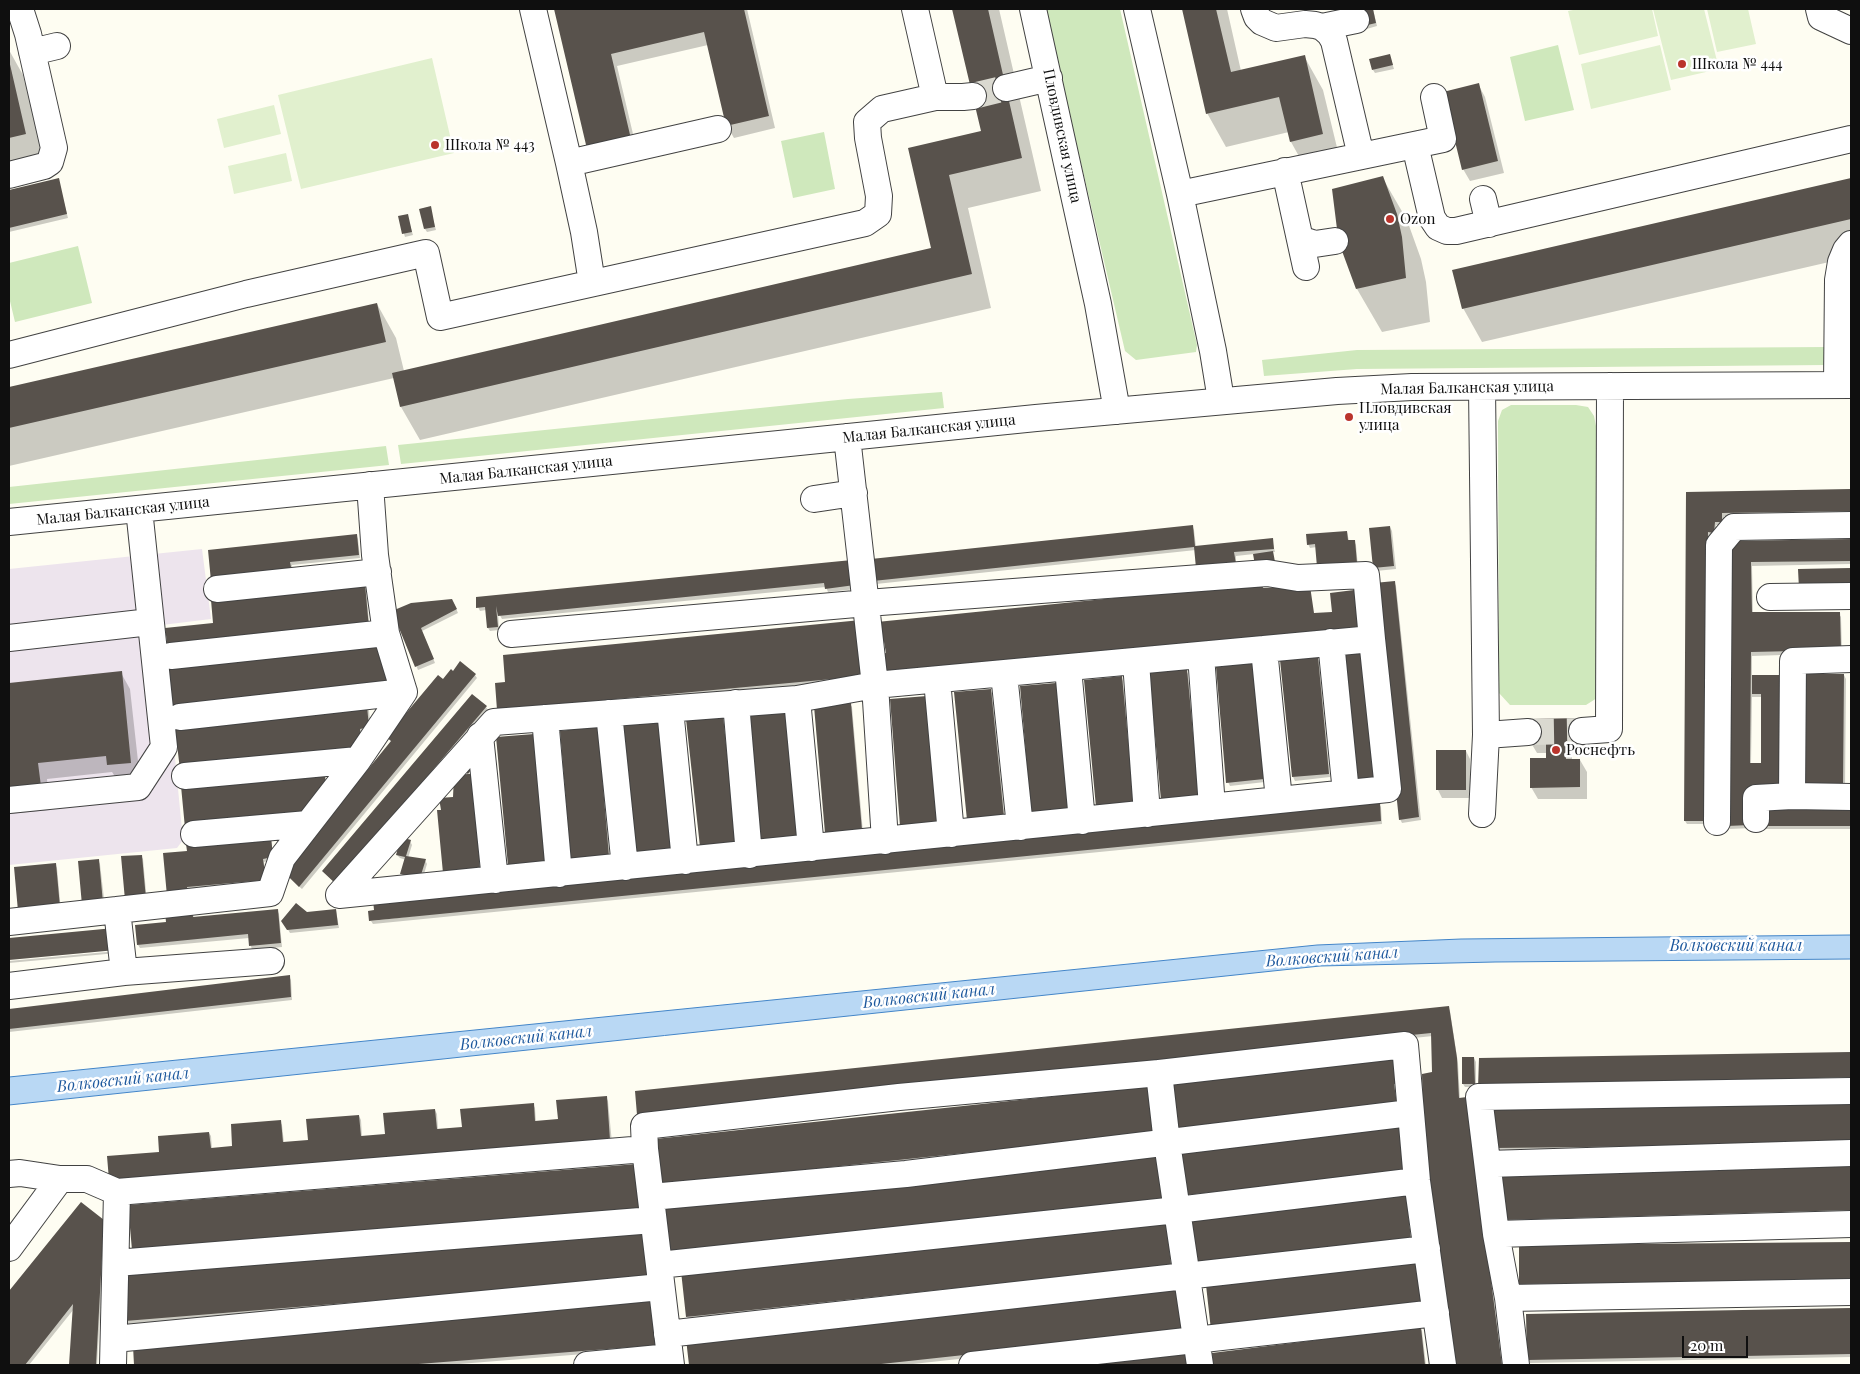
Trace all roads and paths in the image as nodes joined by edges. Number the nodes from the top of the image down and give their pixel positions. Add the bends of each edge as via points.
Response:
1 (20, 9) edge
2 (533, 9) edge
3 (915, 9) edge
4 (1033, 9) edge
5 (1137, 9) edge
6 (1254, 9) edge
7 (1819, 9) edge
8 (1356, 20) dead end
9 (1322, 27) junction
10 (1851, 31) edge
11 (1049, 78) junction
12 (1006, 88) tunnel mouth
13 (972, 96) tunnel mouth
14 (935, 97) junction
15 (1434, 97) dead end
16 (718, 129) dead end
17 (1851, 139) edge
18 (1415, 144) junction
19 (1360, 156) junction
20 (569, 163) junction
21 (1284, 171) junction
22 (9, 175) edge
23 (1180, 194) junction
24 (1483, 198) dead end
25 (1489, 224) junction
26 (1300, 239) junction
27 (1335, 241) dead end
28 (1851, 244) edge
29 (1306, 267) dead end
30 (592, 283) junction
31 (9, 354) edge
32 (1844, 385) edge
33 (1610, 386) junction
34 (1482, 387) junction
35 (1221, 400) junction
36 (1117, 411) junction
37 (847, 437) junction
38 (370, 485) junction
39 (854, 494) junction
40 (814, 499) dead end
41 (139, 509) junction
42 (9, 522) edge
43 (1851, 525) edge
44 (378, 572) junction
45 (217, 589) dead end
46 (1851, 596) edge
47 (1770, 597) dead end
48 (867, 603) junction
49 (150, 622) junction
50 (386, 633) junction
51 (511, 634) dead end
52 (9, 638) edge
53 (1372, 639) junction
54 (1331, 642) junction
55 (1264, 649) junction
56 (1201, 655) junction
57 (171, 656) dead end
58 (1851, 659) edge
59 (1136, 662) junction
60 (1068, 668) junction
61 (1004, 674) junction
62 (938, 680) junction
63 (875, 685) junction
64 (404, 692) junction
65 (797, 699) junction
66 (736, 704) junction
67 (670, 708) junction
68 (609, 713) junction
69 (180, 717) dead end
70 (545, 718) junction
71 (1582, 731) tunnel mouth
72 (1528, 732) tunnel mouth
73 (480, 736) junction
74 (1486, 736) junction
75 (358, 760) junction
76 (185, 776) dead end
77 (1346, 793) junction
78 (1792, 796) junction
79 (1851, 797) edge
80 (9, 800) edge
81 (1279, 800) junction
82 (1212, 807) junction
83 (1147, 814) junction
84 (1482, 814) dead end
85 (1082, 820) junction
86 (1756, 820) dead end
87 (1717, 822) dead end
88 (308, 824) junction
89 (1020, 827) junction
90 (194, 834) dead end
91 (951, 834) junction
92 (885, 841) junction
93 (811, 848) junction
94 (749, 855) junction
95 (685, 861) junction
96 (625, 867) junction
97 (559, 874) junction
98 (495, 880) junction
99 (117, 910) junction
100 (9, 922) edge
101 (271, 961) dead end
102 (124, 972) junction
103 (9, 986) edge
104 (1159, 1073) junction
105 (1851, 1092) edge
106 (1410, 1113) junction
107 (1167, 1143) junction
108 (645, 1149) junction
109 (1851, 1154) edge
110 (1488, 1164) junction
111 (9, 1174) edge
112 (60, 1179) junction
113 (1417, 1181) junction
114 (118, 1192) junction
115 (652, 1208) junction
116 (1177, 1210) junction
117 (1851, 1224) edge
118 (1496, 1234) junction
119 (9, 1248) edge
120 (1427, 1249) junction
121 (116, 1263) junction
122 (660, 1276) junction
123 (1186, 1276) junction
124 (1851, 1292) edge
125 (1508, 1298) junction
126 (1436, 1313) junction
127 (114, 1339) junction
128 (669, 1352) edge
129 (1198, 1353) edge
130 (113, 1365) edge
131 (587, 1365) edge
132 (972, 1365) edge
133 (1443, 1365) edge
134 (1516, 1365) edge

1 - 22 street via 44,49 54,148 50,162 44,166
2 - 20 street
3 - 14 street
4 - 11 street, Пловдивская улица
5 - 23 street
6 - 9 street via 1262,22 1276,28 1305,24
7 - 10 street via 1821,17
8 - 9 street
9 - 19 street via 1334,41
11 - 12 street
11 - 36 street, Пловдивская улица via 1102,322
13 - 14 street
14 - 30 street via 882,108 867,122 879,196 878,214 865,223
15 - 18 street via 1444,139
16 - 20 street
17 - 25 street
18 - 19 street
18 - 25 street via 1432,218 1438,227 1456,232
19 - 21 street
20 - 30 street
21 - 23 street
21 - 26 street
23 - 35 street
24 - 25 street
26 - 27 street via 1315,244
26 - 29 street
28 - 32 street via 1841,262 1838,280
30 - 31 street via 440,317 426,253 388,250 246,294
32 - 33 street, Малая Балканская улица
33 - 34 street, Малая Балканская улица
33 - 71 street via 1609,729
34 - 35 street, Малая Балканская улица via 1337,391
34 - 74 street
35 - 36 street, Малая Балканская улица
36 - 37 street, Малая Балканская улица
37 - 38 street, Малая Балканская улица
37 - 39 street
38 - 41 street, Малая Балканская улица
38 - 44 street
39 - 40 street
39 - 48 street
41 - 42 street, Малая Балканская улица
41 - 49 street
43 - 87 street via 1734,527 1718,545
44 - 45 street
44 - 50 street
46 - 47 street
48 - 51 street
48 - 53 street via 1267,573 1298,578 1366,575
48 - 63 street
49 - 52 street
49 - 80 street via 164,747 138,787
50 - 57 street
50 - 64 street
53 - 54 street
53 - 77 street via 1388,789
54 - 55 street
54 - 77 street
55 - 56 street
55 - 81 street
56 - 59 street
56 - 82 street
58 - 78 street via 1793,661
59 - 60 street
59 - 83 street
60 - 61 street
60 - 85 street
61 - 62 street
61 - 89 street
62 - 63 street
62 - 91 street
63 - 65 street
63 - 92 street
64 - 69 street
64 - 75 street
65 - 66 street
65 - 93 street
66 - 67 street
66 - 94 street
67 - 68 street
67 - 95 street
68 - 70 street
68 - 96 street
70 - 73 street via 494,722
70 - 97 street
72 - 74 street
73 - 98 street
73 - 98 street via 339,895
74 - 84 street
75 - 76 street
75 - 88 street
77 - 81 street
78 - 79 street
78 - 86 street via 1756,798
81 - 82 street
82 - 83 street
83 - 85 street
85 - 89 street
88 - 90 street
88 - 99 street via 282,858 270,893
89 - 91 street
91 - 92 street
92 - 93 street
93 - 94 street
94 - 95 street
95 - 96 street
96 - 97 street
97 - 98 street
99 - 100 street
99 - 102 street
101 - 102 street
102 - 103 street
104 - 106 street via 1405,1045
104 - 107 street
104 - 108 street via 900,1097 644,1126
105 - 110 street via 1479,1097
106 - 107 street
106 - 113 street
107 - 115 street
107 - 116 street
108 - 114 street
108 - 115 street
109 - 110 street
110 - 118 street
111 - 112 street
112 - 114 street via 87,1179
112 - 119 street
113 - 116 street
113 - 120 street
114 - 121 street
115 - 121 street
115 - 122 street
116 - 122 street
116 - 123 street
117 - 118 street
118 - 125 street
120 - 123 street
120 - 126 street
121 - 127 street
122 - 127 street
122 - 128 street
123 - 128 street
123 - 129 street
124 - 125 street
125 - 134 street
126 - 129 street
126 - 133 street
127 - 130 street
128 - 131 street
129 - 132 street

